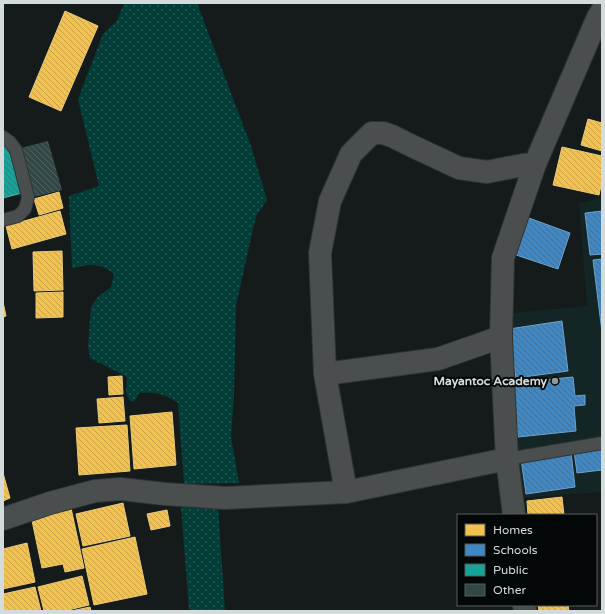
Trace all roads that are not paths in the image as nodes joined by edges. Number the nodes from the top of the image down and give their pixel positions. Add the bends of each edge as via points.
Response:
1 (602, 11) edge
2 (3, 137) edge
3 (535, 164) junction
4 (3, 220) edge
5 (501, 337) junction
6 (324, 374) junction
7 (602, 443) edge
8 (507, 459) junction
9 (346, 492) junction
10 (514, 514) edge
11 (3, 519) edge

1 - 3 street
2 - 4 lane via 16,150 28,197 25,209 18,216
3 - 5 street via 504,258
3 - 6 street via 487,172 459,168 382,133 372,133 356,148 330,202 320,253
5 - 6 street via 438,359
5 - 8 street
6 - 9 street
7 - 8 lane
8 - 9 street
8 - 10 street
9 - 11 street via 226,498 114,489 95,491 50,503

